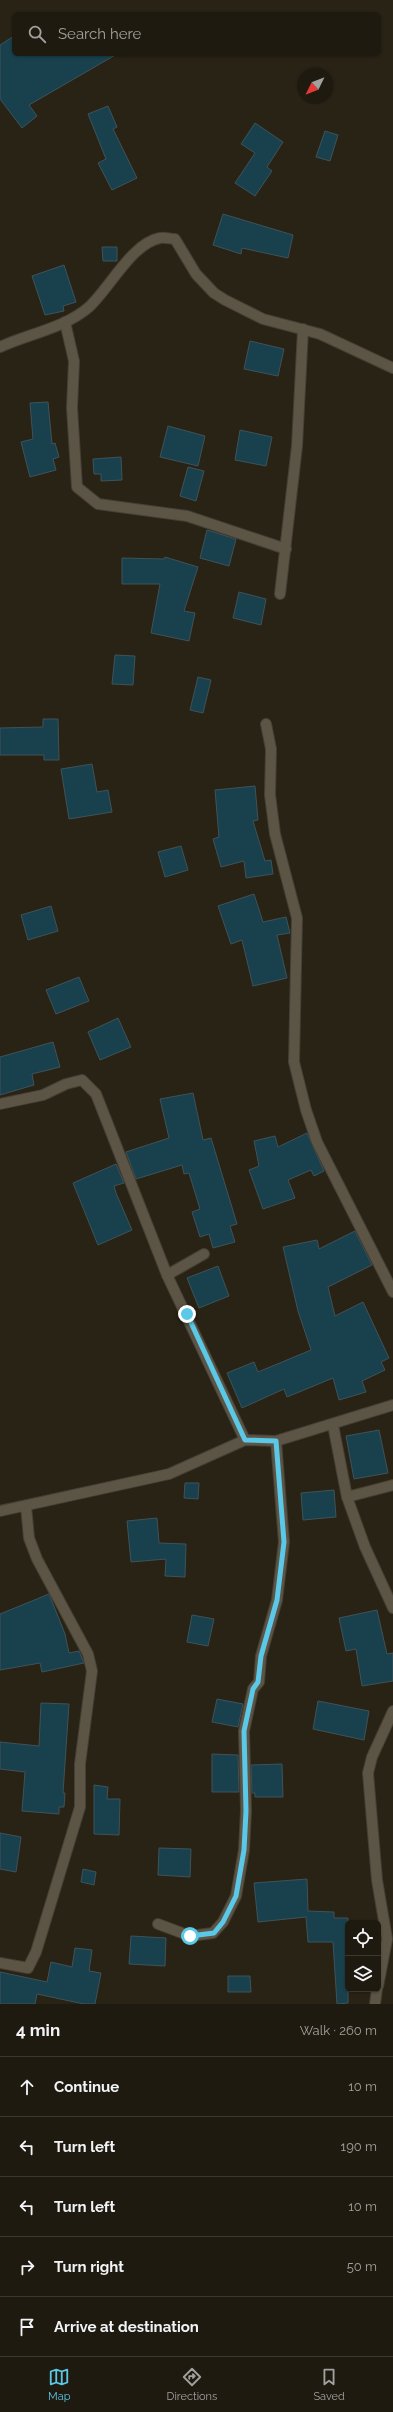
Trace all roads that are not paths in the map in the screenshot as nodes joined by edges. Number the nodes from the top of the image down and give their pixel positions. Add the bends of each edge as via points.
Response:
1 (65, 322) junction
2 (303, 329) junction
3 (0, 347) edge
4 (393, 368) edge
5 (286, 549) junction
6 (280, 594) dead end
7 (266, 724) dead end
8 (0, 1104) edge
9 (204, 1254) dead end
10 (167, 1275) junction
11 (393, 1292) edge
12 (393, 1405) edge
13 (333, 1425) junction
14 (245, 1440) junction
15 (276, 1441) junction
16 (393, 1485) edge
17 (347, 1497) junction
18 (26, 1506) junction
19 (0, 1511) edge
20 (393, 1608) edge
21 (393, 1711) edge
22 (158, 1924) dead end
23 (0, 1963) edge
24 (381, 1972) edge
25 (377, 1992) edge
26 (375, 2004) edge

1 - 2 street via 88,308 126,261 145,245 160,238 175,239 196,274 214,293 263,319
1 - 3 street
1 - 5 street via 74,361 72,408 77,488 98,504 187,516
2 - 4 street via 320,334
2 - 5 street via 297,446
5 - 6 street
7 - 11 street via 271,749 270,795 275,834 297,918 294,1062 317,1142
8 - 10 street via 43,1096 66,1084 82,1080 96,1094
9 - 10 street
10 - 14 street
12 - 13 street
13 - 15 street
13 - 17 street
14 - 15 street
14 - 18 street via 169,1474
15 - 22 street via 284,1542 277,1600 244,1731 246,1811 244,1850 236,1896 223,1922 214,1933 190,1936
16 - 17 street
17 - 20 street via 364,1547
18 - 19 street
18 - 23 street via 29,1538 37,1559 88,1654 92,1671 80,1764 80,1807 36,1952 28,1968
21 - 24 street via 372,1757 368,1773 377,1880 387,1939
25 - 26 street

